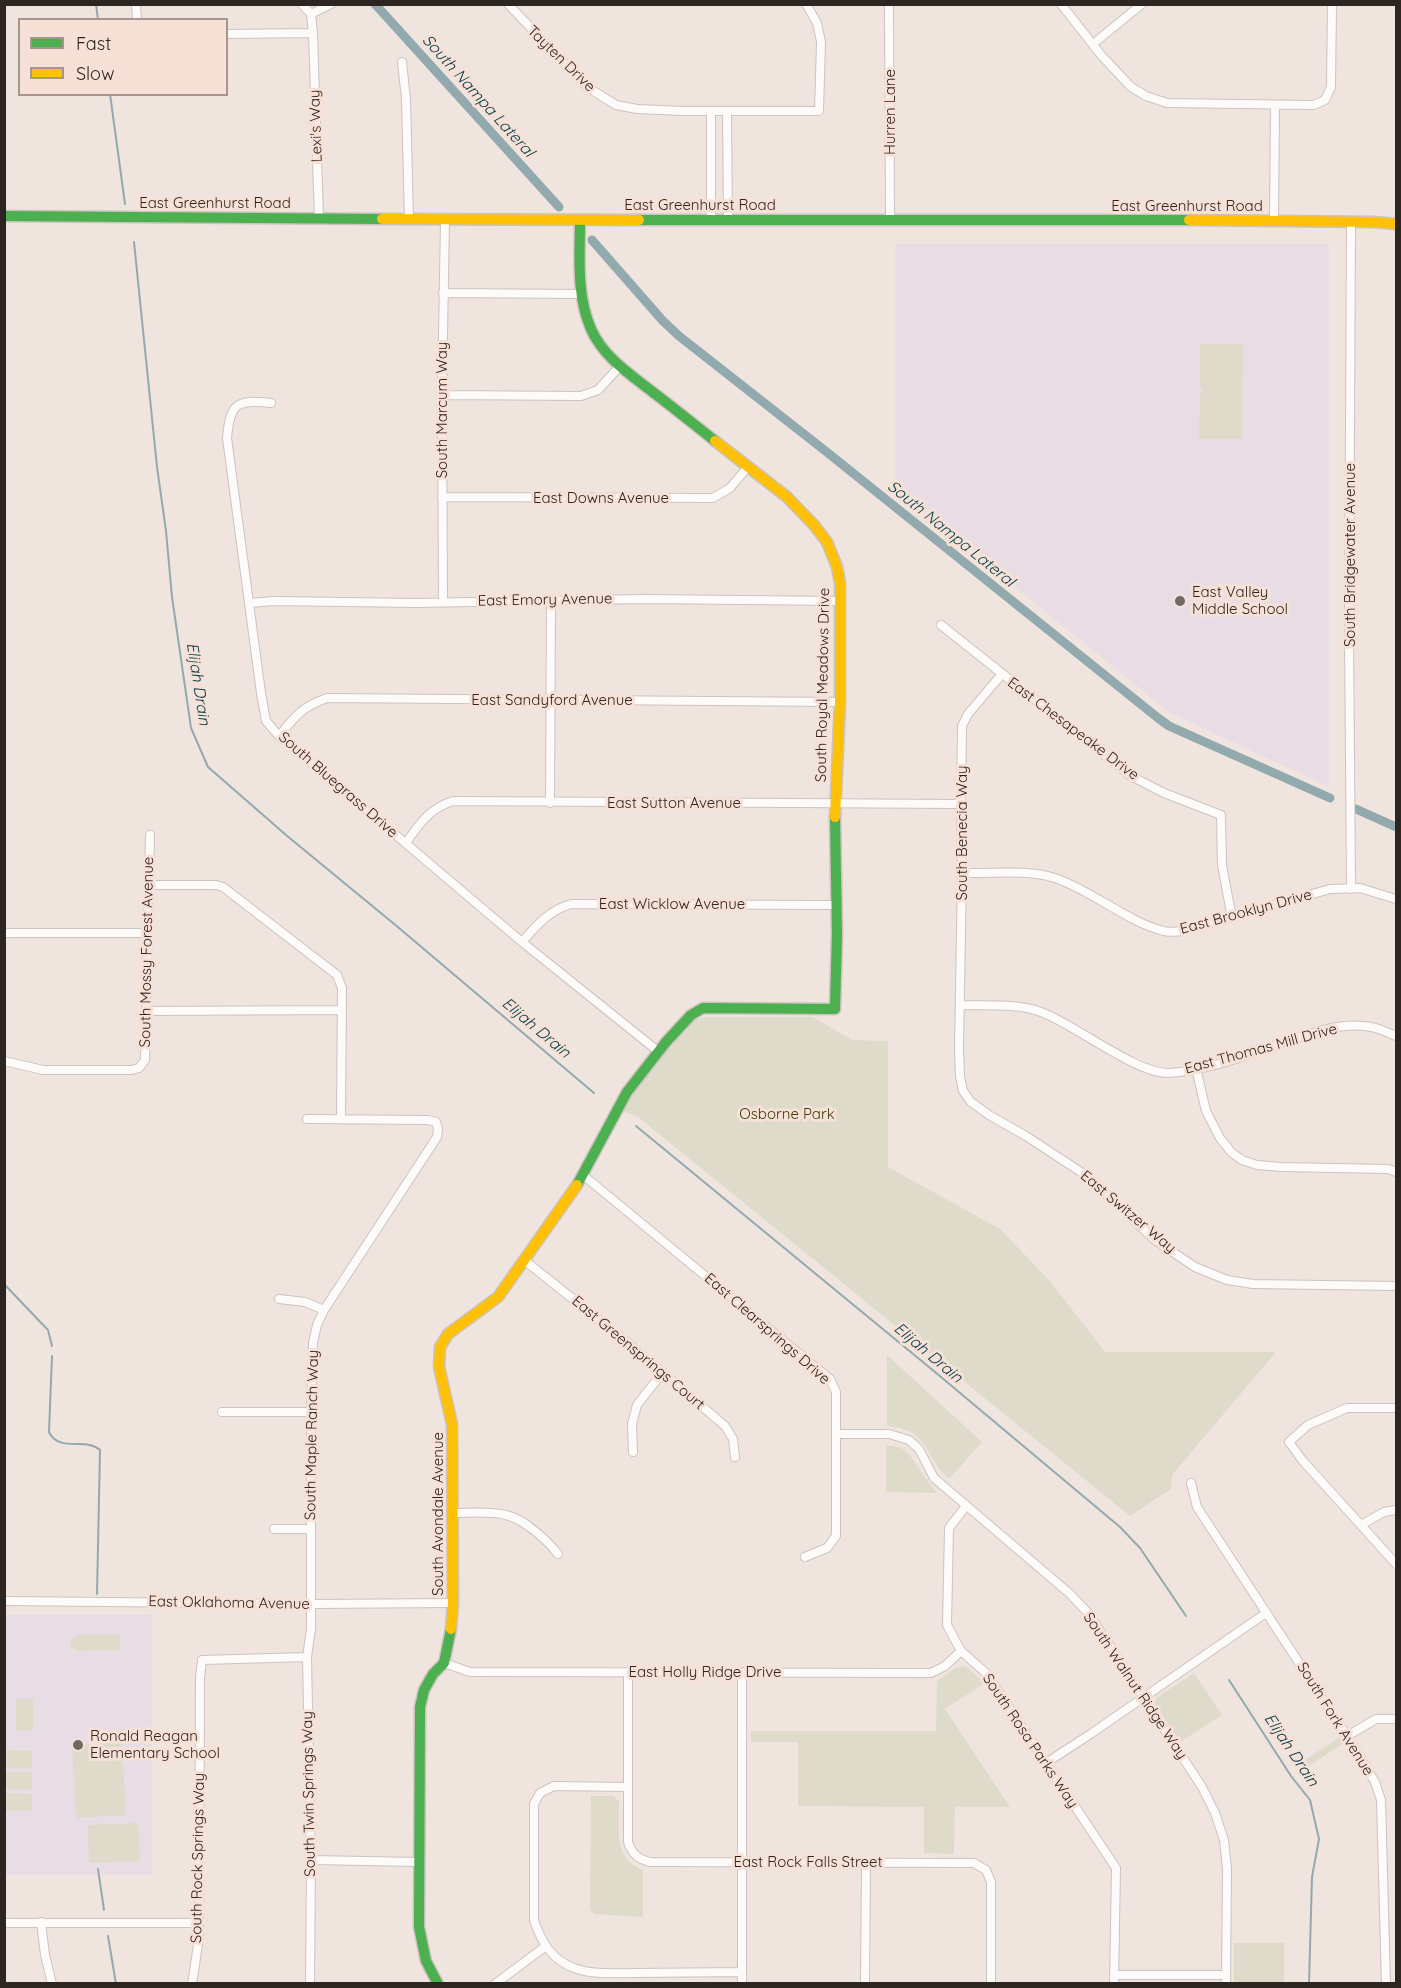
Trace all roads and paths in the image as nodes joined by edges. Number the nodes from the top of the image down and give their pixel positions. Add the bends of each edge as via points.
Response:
1 (302, 4) edge
2 (331, 4) edge
3 (508, 4) edge
4 (806, 4) edge
5 (889, 4) edge
6 (1061, 4) edge
7 (1142, 4) edge
8 (1332, 4) edge
9 (311, 14) junction
10 (313, 33) junction
11 (228, 34) edge
12 (1093, 44) junction
13 (402, 62) dead end
14 (1275, 105) junction
15 (711, 111) junction
16 (728, 111) junction
17 (4, 216) edge
18 (319, 219) junction
19 (711, 219) junction
20 (728, 219) junction
21 (890, 219) junction
22 (409, 220) junction
23 (445, 220) junction
24 (580, 220) junction
25 (1274, 221) junction
26 (1351, 222) junction
27 (1396, 224) edge
28 (443, 293) junction
29 (582, 294) junction
30 (620, 366) junction
31 (442, 395) junction
32 (271, 403) dead end
33 (748, 467) junction
34 (442, 497) junction
35 (550, 599) junction
36 (442, 601) junction
37 (840, 601) junction
38 (250, 603) junction
39 (941, 625) dead end
40 (1002, 674) junction
41 (551, 701) junction
42 (840, 702) junction
43 (279, 736) junction
44 (550, 803) junction
45 (835, 804) junction
46 (961, 804) junction
47 (150, 835) dead end
48 (406, 843) junction
49 (962, 873) junction
50 (149, 885) junction
51 (1351, 889) junction
52 (1396, 899) edge
53 (836, 905) junction
54 (1232, 918) junction
55 (4, 933) edge
56 (148, 933) junction
57 (522, 942) junction
58 (960, 1005) junction
59 (835, 1009) joint
60 (342, 1010) junction
61 (146, 1011) junction
62 (1396, 1036) edge
63 (659, 1052) junction
64 (4, 1061) edge
65 (1196, 1068) junction
66 (307, 1119) dead end
67 (341, 1119) junction
68 (1396, 1172) edge
69 (583, 1175) junction
70 (524, 1260) junction
71 (1396, 1286) edge
72 (279, 1299) dead end
73 (324, 1310) junction
74 (663, 1372) junction
75 (1396, 1408) edge
76 (222, 1412) dead end
77 (311, 1412) junction
78 (837, 1434) junction
79 (633, 1452) dead end
80 (735, 1457) dead end
81 (1191, 1483) dead end
82 (966, 1506) junction
83 (1396, 1510) edge
84 (454, 1513) junction
85 (1361, 1525) junction
86 (274, 1529) dead end
87 (310, 1529) junction
88 (558, 1554) dead end
89 (805, 1557) dead end
90 (1396, 1564) edge
91 (4, 1601) edge
92 (453, 1603) junction
93 (310, 1604) junction
94 (1266, 1613) junction
95 (961, 1651) junction
96 (307, 1657) junction
97 (444, 1663) junction
98 (628, 1672) junction
99 (742, 1672) junction
100 (1144, 1697) junction
101 (1396, 1719) edge
102 (1347, 1736) junction
103 (1046, 1763) junction
104 (628, 1787) junction
105 (311, 1860) junction
106 (419, 1862) junction
107 (742, 1862) junction
108 (866, 1862) junction
109 (41, 1922) junction
110 (4, 1923) edge
111 (199, 1923) junction
112 (546, 1946) junction
113 (742, 1972) junction
114 (1114, 1979) edge
115 (1226, 1979) edge
116 (52, 1983) edge
117 (192, 1983) edge
118 (310, 1983) edge
119 (438, 1983) edge
120 (495, 1983) edge
121 (742, 1983) edge
122 (865, 1983) edge
123 (991, 1983) edge
124 (1386, 1983) edge

1 - 9 street
2 - 9 street
3 - 15 street, Tayten Drive via 587,87 616,105
4 - 16 street, Tayten Drive via 817,23 821,42 819,111
5 - 21 street, Hurren Lane
6 - 12 street
7 - 12 street
8 - 14 street via 1331,87 1325,100 1314,105
9 - 10 street, Lexi's Way
10 - 11 street
10 - 18 street, Lexi's Way
12 - 14 street via 1131,87 1146,96 1167,103
13 - 22 street
14 - 25 street
15 - 16 street, Tayten Drive
15 - 19 street
16 - 20 street
17 - 18 street, East Greenhurst Road
18 - 22 street, East Greenhurst Road
19 - 20 street, East Greenhurst Road
19 - 24 street, East Greenhurst Road
20 - 21 street, East Greenhurst Road
21 - 25 street, East Greenhurst Road
22 - 23 street, East Greenhurst Road
23 - 24 street, East Greenhurst Road
23 - 28 street, South Marcum Way
24 - 29 street, South Royal Meadows Drive
25 - 26 street, East Greenhurst Road
26 - 27 street, East Greenhurst Road
26 - 51 street, South Bridgewater Avenue
28 - 29 street
28 - 31 street, South Marcum Way
29 - 30 street, South Royal Meadows Drive via 590,328
30 - 31 street via 598,390 581,396
30 - 33 street, South Royal Meadows Drive
31 - 34 street, South Marcum Way
32 - 38 street, South Bluegrass Drive via 250,401 235,407 229,416 226,438
33 - 34 street, East Downs Avenue via 730,488 713,498
33 - 37 street, South Royal Meadows Drive via 787,497 827,542 837,567
34 - 36 street, South Marcum Way
35 - 36 street, East Emory Avenue
35 - 37 street, East Emory Avenue
35 - 41 street
36 - 38 street, East Emory Avenue
37 - 42 street, South Royal Meadows Drive
38 - 43 street, South Bluegrass Drive via 266,721
39 - 40 street, East Chesapeake Drive
40 - 46 street, South Benecia Way via 962,726
40 - 54 street, East Chesapeake Drive via 1131,776 1221,815 1222,865
41 - 42 street, East Sandyford Avenue
41 - 43 street, East Sandyford Avenue via 327,698 308,705
41 - 44 street
42 - 45 street, South Royal Meadows Drive
43 - 48 street, South Bluegrass Drive
44 - 45 street, East Sutton Avenue
44 - 48 street, East Sutton Avenue via 453,801 440,805 422,820
45 - 46 street, East Sutton Avenue
45 - 53 street, South Royal Meadows Drive
46 - 49 street, South Benecia Way
47 - 50 street, South Mossy Forest Avenue
48 - 57 street, South Bluegrass Drive
49 - 54 street, East Brooklyn Drive via 1052,877 1166,932
49 - 58 street, South Benecia Way
50 - 56 street, South Mossy Forest Avenue
50 - 60 street via 223,887 337,975 342,988
51 - 52 street, East Brooklyn Drive
51 - 54 street, East Brooklyn Drive via 1330,889
53 - 57 street, East Wicklow Avenue via 571,904 544,917
53 - 59 street, South Royal Meadows Drive
55 - 56 street
56 - 61 street, South Mossy Forest Avenue
57 - 63 street, South Bluegrass Drive
58 - 65 street, East Thomas Mill Drive via 1039,1011 1153,1072
58 - 71 street, East Switzer Way via 960,1076 963,1091 972,1102 1087,1176 1155,1240 1195,1266 1227,1280 1253,1284
59 - 63 street, South Avondale Avenue via 703,1008 691,1015
60 - 61 street
60 - 67 street
61 - 64 street, South Mossy Forest Avenue via 145,1060 139,1068 43,1070
62 - 65 street, East Thomas Mill Drive via 1371,1027 1330,1028
63 - 69 street, South Avondale Avenue via 627,1092
65 - 68 street via 1206,1111 1220,1138 1242,1160 1281,1167
66 - 67 street
67 - 73 street, South Maple Ranch Way via 428,1120 436,1122 438,1129 437,1137
69 - 70 street, South Avondale Avenue
69 - 78 street, East Clearsprings Drive via 830,1379 836,1392
70 - 74 street, East Greensprings Court
70 - 84 street, South Avondale Avenue via 498,1297 448,1334 440,1347 439,1367 452,1424
72 - 73 street via 305,1302
73 - 77 street, South Maple Ranch Way via 313,1343
74 - 79 street via 637,1405 632,1424
74 - 80 street, East Greensprings Court via 725,1426 733,1439
75 - 85 street via 1347,1408 1308,1425 1289,1443
76 - 77 street
77 - 87 street, South Maple Ranch Way
78 - 82 street, South Walnut Ridge Way via 889,1434 909,1440 919,1449 934,1478
78 - 89 street, East Clearsprings Drive via 836,1536 827,1548
81 - 94 street, South Fork Avenue via 1197,1507
82 - 95 street, South Rosa Parks Way via 949,1528 947,1625
82 - 100 street, South Walnut Ridge Way via 1089,1614
83 - 85 street
84 - 88 street via 507,1515 529,1526
84 - 92 street, South Avondale Avenue
85 - 90 street
86 - 87 street
87 - 93 street, South Maple Ranch Way
91 - 93 street, East Oklahoma Avenue
92 - 93 street, East Oklahoma Avenue
92 - 97 street, South Avondale Avenue
93 - 96 street, South Twin Springs Way
94 - 100 street
94 - 102 street, South Fork Avenue
95 - 99 street, East Holly Ridge Drive via 945,1666 931,1672
95 - 103 street, South Rosa Parks Way via 986,1673
96 - 105 street, South Twin Springs Way
96 - 111 street, South Rock Springs Way via 202,1659
97 - 98 street, East Holly Ridge Drive via 470,1672
97 - 106 street, South Avondale Avenue via 424,1690 420,1707
98 - 99 street, East Holly Ridge Drive
98 - 104 street
99 - 107 street
100 - 103 street
100 - 115 street, South Walnut Ridge Way via 1202,1787 1224,1840
101 - 102 street via 1376,1719
102 - 124 street, South Fork Avenue via 1375,1782 1381,1800
103 - 114 street, South Rosa Parks Way via 1116,1868
104 - 107 street, East Rock Falls Street via 628,1842 631,1852 640,1859
104 - 112 street via 554,1786 540,1793 534,1804 534,1920
105 - 106 street
105 - 118 street, South Twin Springs Way
106 - 119 street, South Avondale Avenue via 419,1927 426,1961
107 - 108 street, East Rock Falls Street
107 - 113 street
108 - 122 street
108 - 123 street, East Rock Falls Street via 974,1863 986,1870 991,1882
109 - 110 street
109 - 111 street
109 - 116 street
111 - 117 street, South Rock Springs Way
112 - 113 street via 556,1958 575,1969 599,1973
112 - 120 street
113 - 121 street
114 - 115 street

